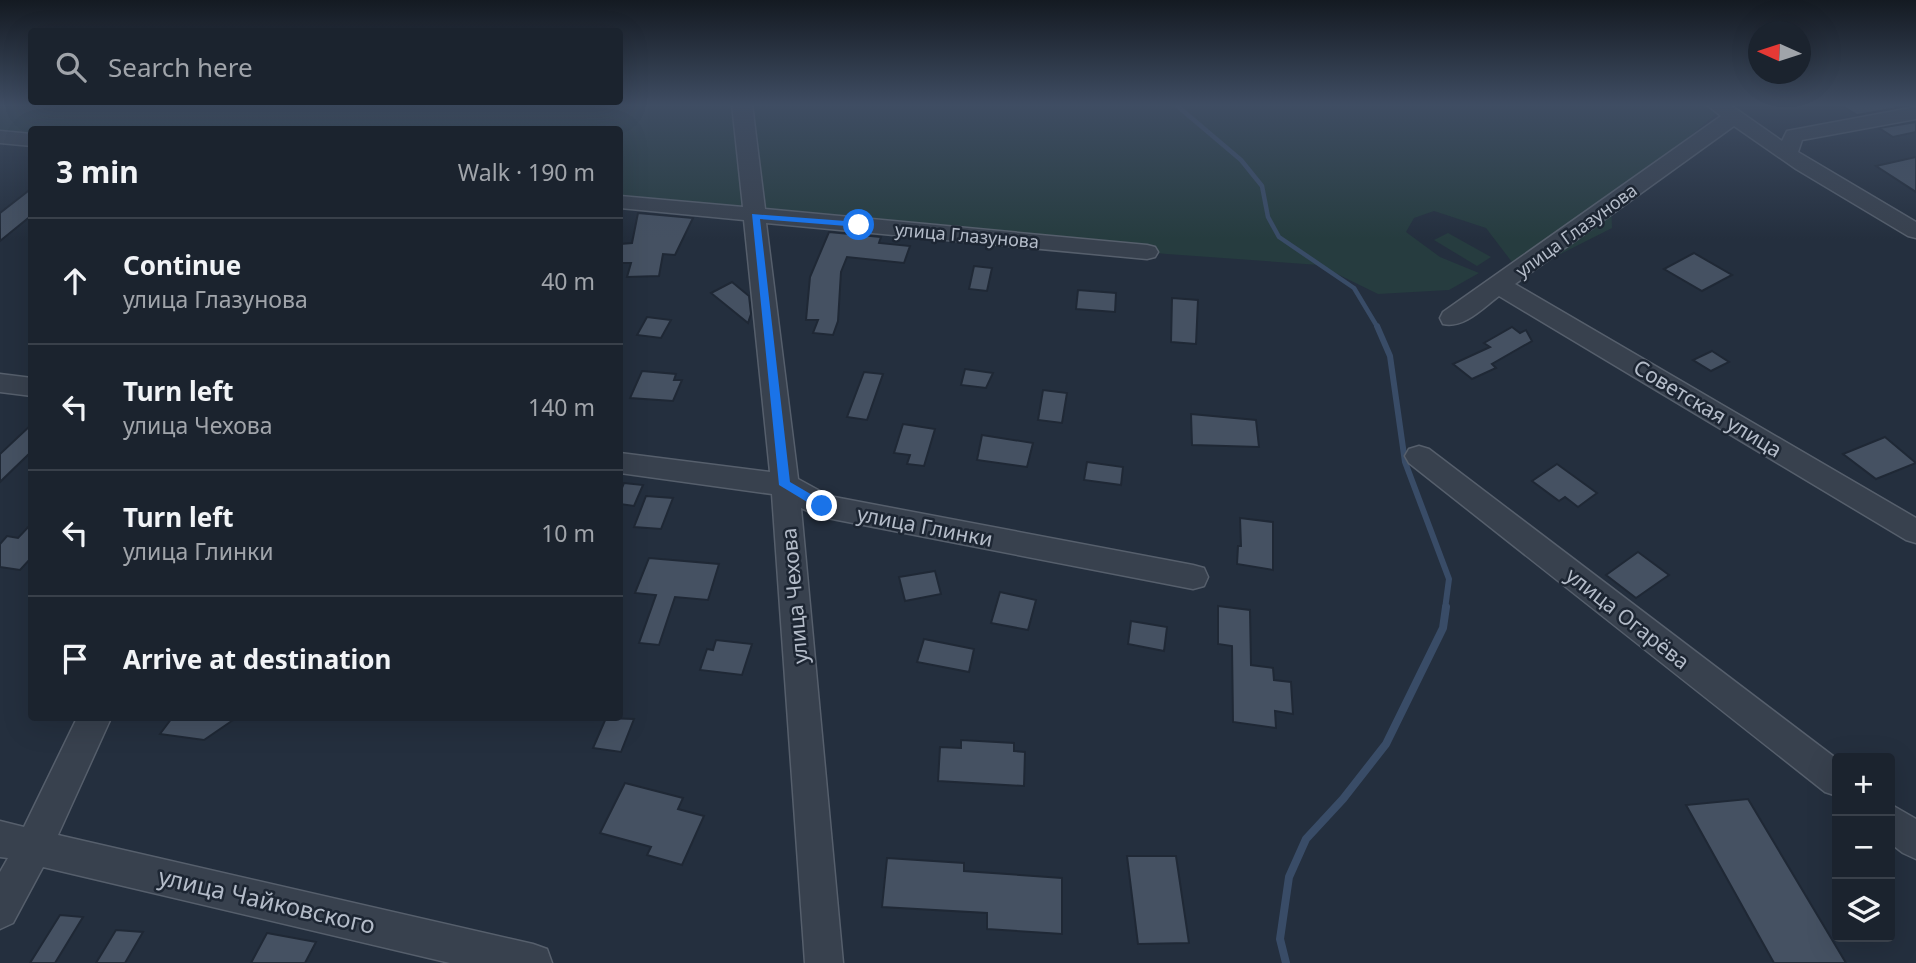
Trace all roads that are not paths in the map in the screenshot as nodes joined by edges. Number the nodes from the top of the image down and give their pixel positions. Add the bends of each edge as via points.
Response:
1 (747, 149) edge
2 (1676, 149) edge
3 (1781, 149) edge
4 (1789, 149) edge
5 (1787, 153) junction
6 (623, 202) edge
7 (755, 216) junction
8 (1916, 231) edge
9 (1147, 252) dead end
10 (1499, 285) junction
11 (1452, 318) dead end
12 (0, 383) edge
13 (28, 386) edge
14 (1419, 456) dead end
15 (623, 463) edge
16 (785, 485) junction
17 (1916, 531) edge
18 (1194, 576) dead end
19 (92, 721) edge
20 (1832, 776) edge
21 (1895, 825) edge
22 (1916, 841) edge
23 (17, 842) edge
24 (0, 910) edge
25 (533, 963) edge
26 (824, 963) edge

1 - 7 street, улица Чехова
2 - 10 street, улица Глазунова
3 - 5 street
4 - 5 street
5 - 8 street
6 - 7 street, улица Глазунова
7 - 9 street, улица Глазунова
7 - 16 street, улица Чехова
10 - 11 street, улица Глазунова
10 - 17 street, Советская улица
12 - 13 street
14 - 20 street, улица Огарёва
15 - 16 street, улица Глинки
16 - 18 street, улица Глинки via 822,506
16 - 26 street, улица Чехова
19 - 23 street
21 - 22 street
23 - 24 street
23 - 25 street, улица Чайковского

